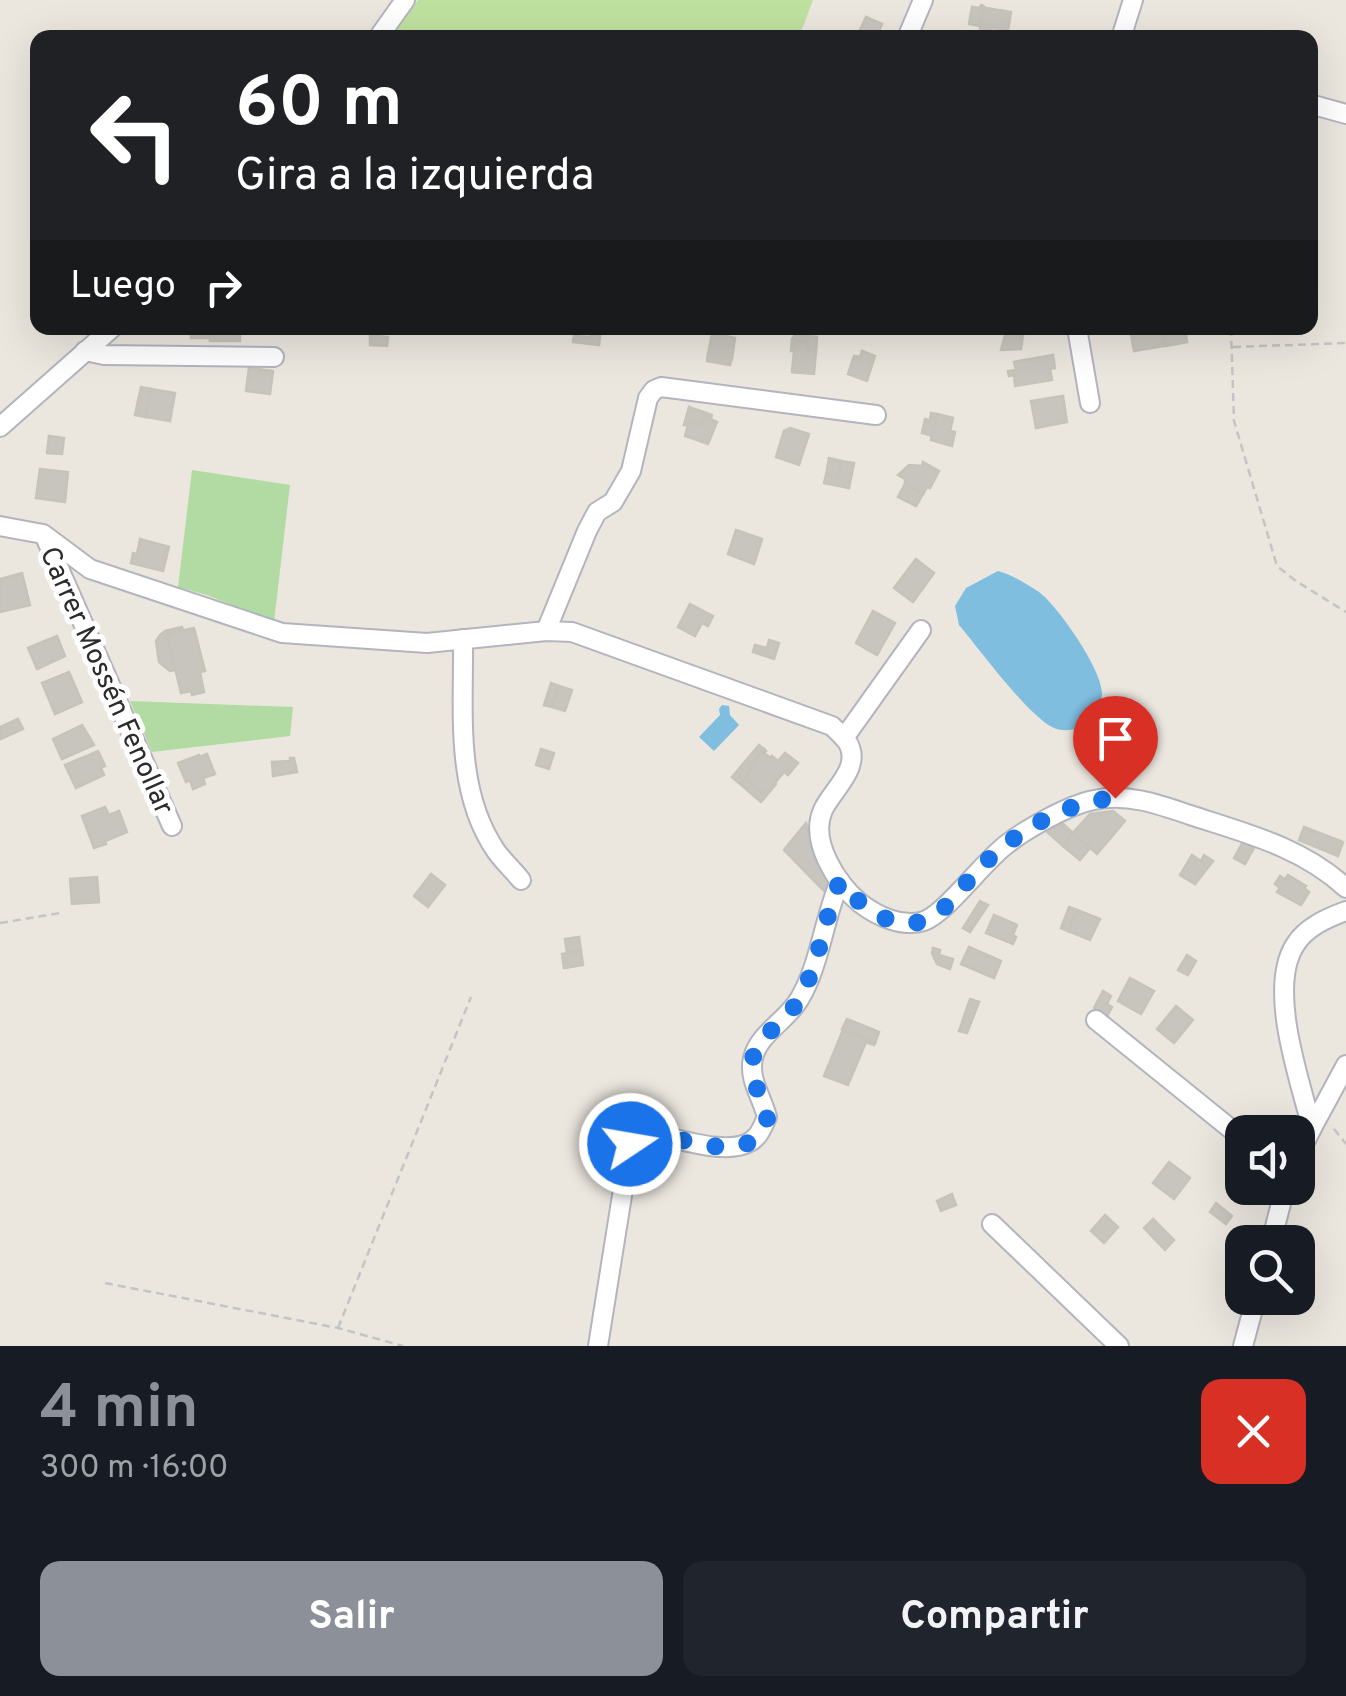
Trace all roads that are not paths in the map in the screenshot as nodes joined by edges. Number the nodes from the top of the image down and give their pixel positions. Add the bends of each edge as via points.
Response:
1 (406, 0) edge
2 (923, 0) edge
3 (1133, 0) edge
4 (384, 30) edge
5 (910, 30) edge
6 (1123, 30) edge
7 (1318, 106) edge
8 (1346, 114) edge
9 (104, 335) edge
10 (1078, 335) edge
11 (85, 351) junction
12 (274, 357) dead end
13 (1090, 403) dead end
14 (876, 415) dead end
15 (0, 427) edge
16 (0, 526) edge
17 (44, 534) junction
18 (921, 630) dead end
19 (546, 631) junction
20 (463, 639) junction
21 (844, 738) junction
22 (172, 826) dead end
23 (521, 880) dead end
24 (840, 881) junction
25 (1346, 888) edge
26 (1346, 911) edge
27 (1096, 1020) dead end
28 (1346, 1065) edge
29 (1309, 1115) edge
30 (1315, 1122) edge
31 (1225, 1124) edge
32 (992, 1224) dead end
33 (1251, 1315) edge
34 (598, 1346) edge
35 (1120, 1346) edge
36 (1243, 1346) edge

1 - 4 street
2 - 5 street
3 - 6 street
7 - 8 street
9 - 11 street
10 - 13 street
11 - 12 street
11 - 15 street
14 - 19 street via 654,390 630,471 614,502 597,512 586,531
16 - 17 street
17 - 20 street via 90,570 282,633 427,643
17 - 22 street, Carrer Mossén Fenollar
18 - 21 street
19 - 20 street
19 - 21 street via 572,632 832,726
20 - 23 street via 465,770 494,849
21 - 24 street via 847,773 819,827
24 - 25 street via 884,917 924,921 987,860 1043,820 1078,804 1115,798 1149,801 1246,832 1306,859
24 - 34 street via 801,997 757,1046 752,1061 768,1117 756,1138 723,1148 632,1133
26 - 29 street via 1294,945 1284,981
27 - 31 street
28 - 30 street
32 - 35 street
33 - 36 street

